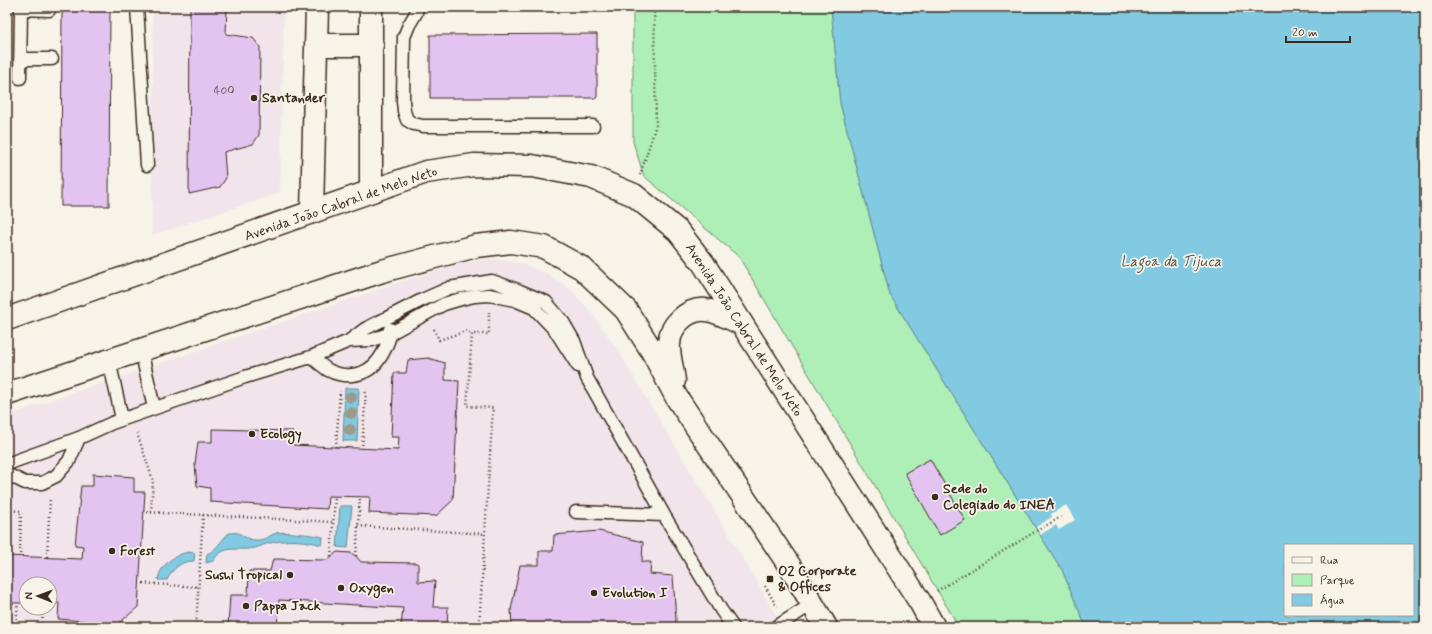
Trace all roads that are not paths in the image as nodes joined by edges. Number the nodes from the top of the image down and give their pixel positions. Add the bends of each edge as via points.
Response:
1 (137, 7) edge
2 (317, 7) edge
3 (372, 7) edge
4 (417, 7) edge
5 (21, 8) edge
6 (49, 10) dead end
7 (316, 45) junction
8 (372, 45) junction
9 (52, 59) dead end
10 (20, 60) junction
11 (20, 78) dead end
12 (593, 126) dead end
13 (147, 165) dead end
14 (371, 192) junction
15 (312, 212) junction
16 (7, 319) edge
17 (385, 319) junction
18 (742, 324) junction
19 (391, 333) junction
20 (349, 340) junction
21 (141, 350) junction
22 (311, 357) junction
23 (109, 360) junction
24 (586, 378) junction
25 (7, 386) edge
26 (7, 394) edge
27 (677, 398) junction
28 (154, 408) junction
29 (122, 419) junction
30 (78, 438) junction
31 (7, 464) edge
32 (7, 474) edge
33 (576, 512) dead end
34 (664, 516) junction
35 (812, 604) junction
36 (733, 627) edge
37 (776, 627) edge
38 (826, 627) edge
39 (934, 627) edge

1 - 13 lane
2 - 7 street
3 - 8 street
4 - 12 lane via 404,37 403,101 407,120 423,126
5 - 6 lane
5 - 10 lane
7 - 8 street
7 - 15 street
8 - 14 street
9 - 10 lane
10 - 11 lane
14 - 15 street, Avenida João Cabral de Melo Neto
14 - 18 street, Avenida João Cabral de Melo Neto via 426,172 474,165 532,166 591,177 634,195 678,231
15 - 16 street, Avenida João Cabral de Melo Neto
17 - 19 lane
17 - 20 lane
17 - 24 lane via 449,288 492,281 546,302 574,340
18 - 27 street via 717,312 701,309 687,313 672,327 668,345
18 - 39 street, Avenida João Cabral de Melo Neto
19 - 20 lane via 372,340
19 - 22 lane via 385,352 374,367 360,374 346,376 330,371
19 - 24 lane via 444,304 461,299 489,296 515,300 534,308 555,330
20 - 22 lane
21 - 23 street
21 - 27 street via 382,271 476,246 511,242 544,247 582,268 626,310
21 - 28 lane
22 - 28 lane
23 - 25 street via 84,360
23 - 26 street
23 - 29 lane
24 - 34 lane
27 - 35 street
28 - 29 lane
29 - 30 lane
30 - 31 lane
30 - 32 lane via 69,462 56,476 42,483 25,483
33 - 34 lane
34 - 36 lane via 720,610
35 - 37 lane
35 - 38 street

